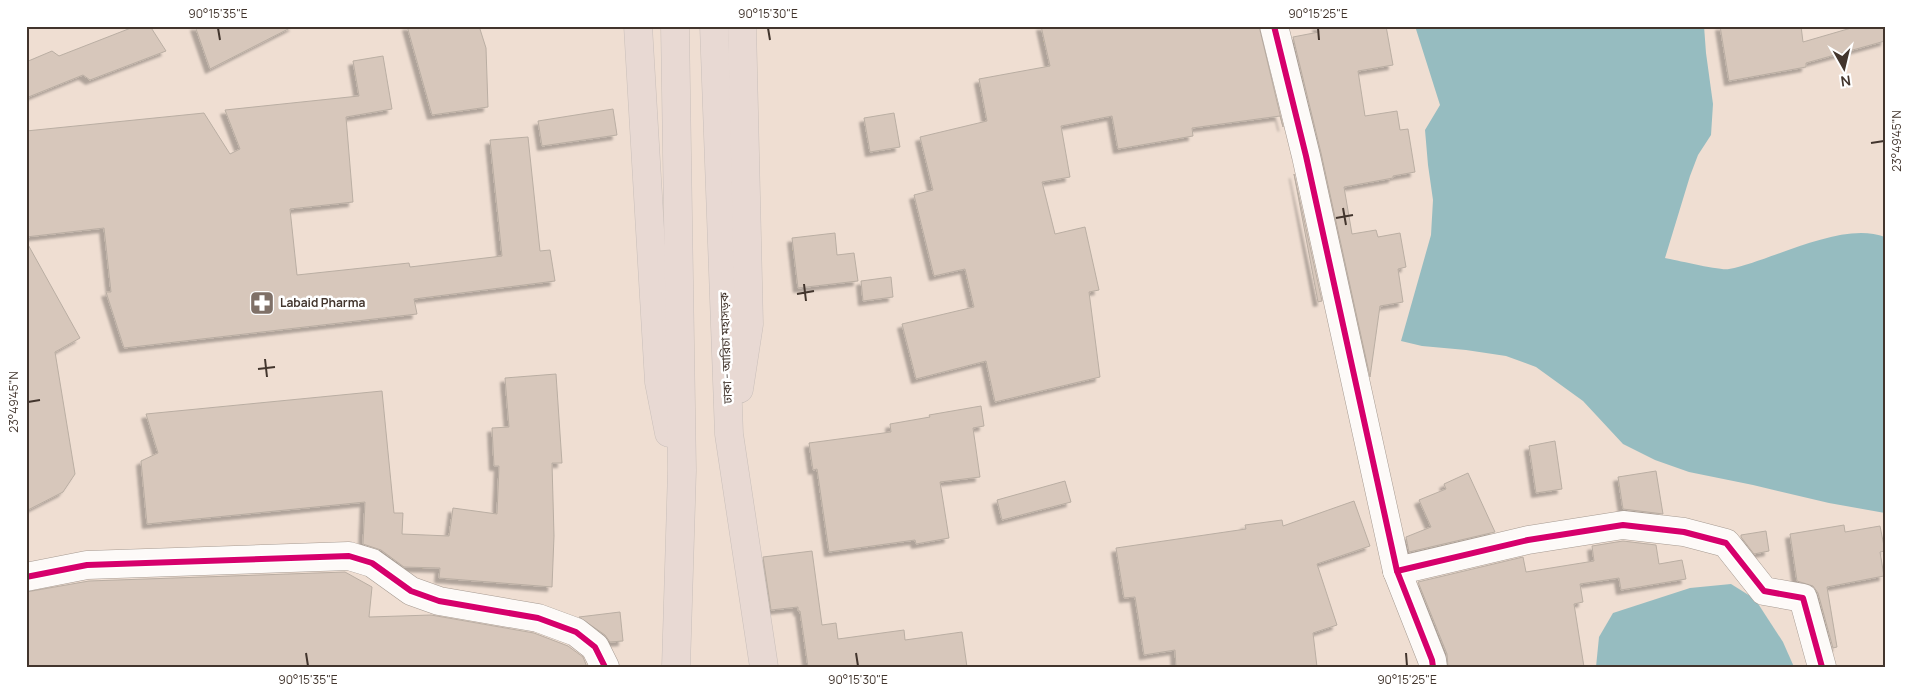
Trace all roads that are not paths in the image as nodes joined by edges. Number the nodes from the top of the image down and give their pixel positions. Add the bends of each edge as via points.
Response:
1 (638, 26) edge
2 (674, 26) edge
3 (714, 26) edge
4 (742, 26) edge
5 (1274, 26) edge
6 (729, 434) junction
7 (682, 470) junction
8 (1397, 571) junction
9 (26, 577) edge
10 (605, 667) edge
11 (676, 667) edge
12 (764, 667) edge
13 (1433, 667) edge
14 (1822, 667) edge

1 - 7 highway via 659,382 670,436
2 - 7 highway
3 - 6 highway, ঢাকা - আরিচা মহাসড়ক
4 - 6 highway via 749,324
5 - 8 street via 1306,156
6 - 12 highway, ঢাকা - আরিচা মহাসড়ক
7 - 11 highway
8 - 13 street
8 - 14 street via 1528,540 1623,525 1684,532 1726,544 1764,591 1803,598
9 - 10 street via 87,565 348,556 372,563 411,590 439,601 538,618 576,632 595,647

